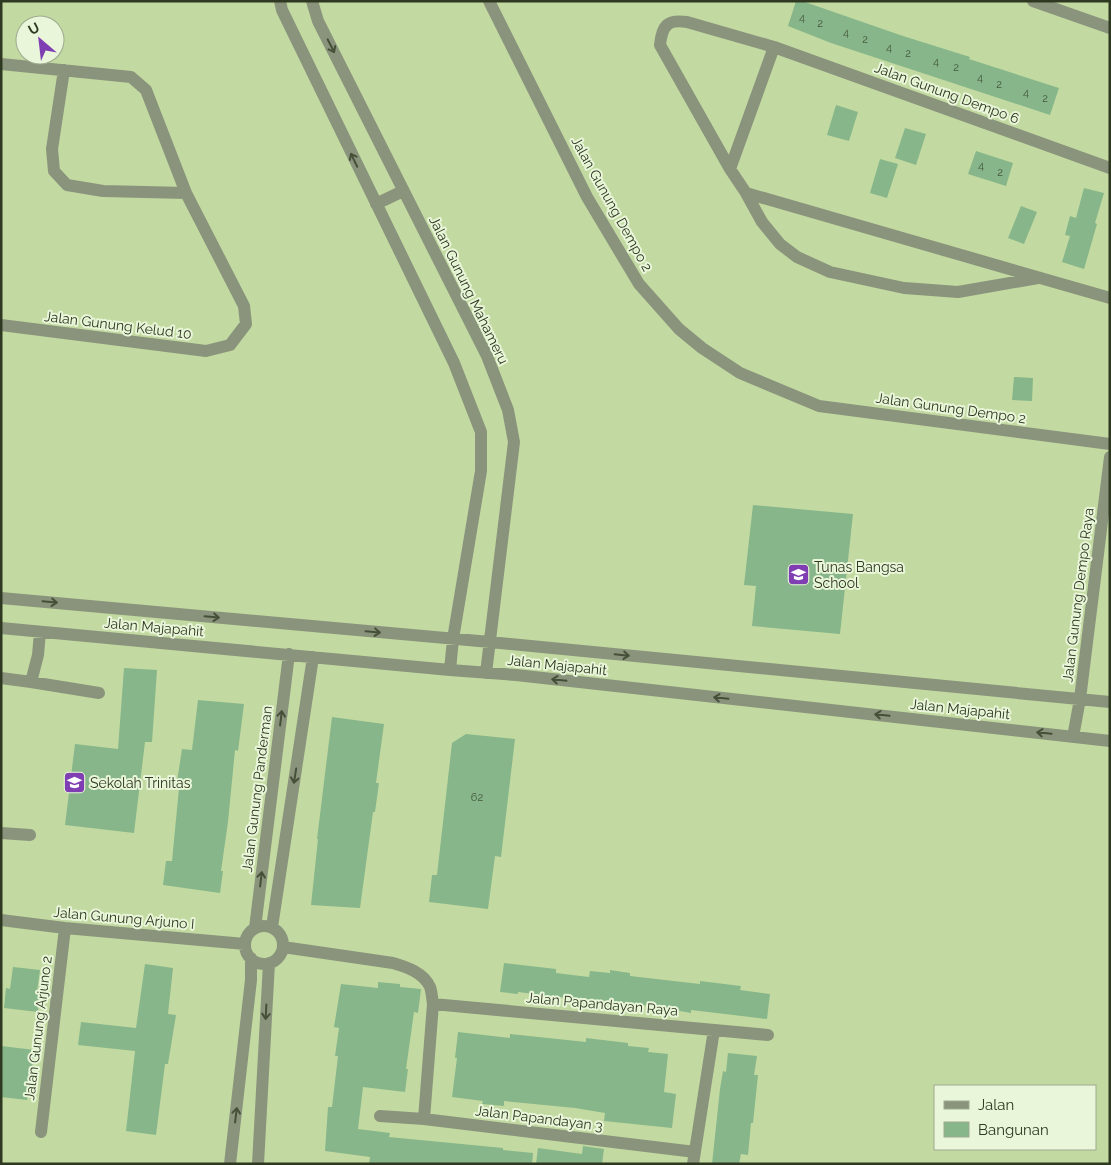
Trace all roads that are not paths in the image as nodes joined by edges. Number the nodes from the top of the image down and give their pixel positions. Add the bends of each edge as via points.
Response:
1 (312, 1) edge
2 (489, 1) edge
3 (1033, 1) edge
4 (278, 4) edge
5 (1110, 28) edge
6 (774, 47) junction
7 (1, 64) edge
8 (64, 70) junction
9 (1110, 168) edge
10 (730, 169) junction
11 (404, 191) junction
12 (186, 193) junction
13 (746, 193) junction
14 (376, 204) junction
15 (1040, 278) junction
16 (1110, 298) edge
17 (1, 325) edge
18 (1110, 444) edge
19 (1110, 457) edge
20 (1, 598) edge
21 (1, 628) edge
22 (40, 632) junction
23 (453, 639) junction
24 (490, 642) junction
25 (289, 654) junction
26 (313, 657) junction
27 (450, 670) junction
28 (486, 673) junction
29 (1, 678) edge
30 (31, 682) junction
31 (99, 692) dead end
32 (1080, 699) junction
33 (1110, 702) edge
34 (1073, 737) junction
35 (1110, 741) edge
36 (1, 833) edge
37 (30, 835) dead end
38 (1, 920) edge
39 (272, 926) junction
40 (65, 928) junction
41 (254, 928) junction
42 (245, 944) junction
43 (284, 947) junction
44 (251, 958) junction
45 (269, 964) junction
46 (433, 1004) junction
47 (714, 1030) junction
48 (768, 1035) dead end
49 (380, 1116) dead end
50 (424, 1119) junction
51 (41, 1132) dead end
52 (694, 1158) edge
53 (230, 1164) edge
54 (258, 1164) edge

1 -> 11 street, Jalan Gunung Mahameru via 318,22
2 - 18 street, Jalan Gunung Dempo 2 via 587,197 639,284 678,329 702,348 740,373 819,406
3 - 5 street
14 -> 4 street
6 - 9 street, Jalan Gunung Dempo 6
6 - 10 street
6 - 10 street, Jalan Gunung Dempo 6 via 677,20 661,32 660,45
7 - 8 street
8 - 12 street via 132,77 146,90
8 - 12 street via 52,149 54,171 67,185 103,191
10 - 13 street, Jalan Gunung Dempo 6
11 - 14 street
11 - 24 street, Jalan Gunung Mahameru via 487,356 508,410 514,442
12 - 17 street, Jalan Gunung Kelud 10 via 244,306 246,324 230,345 206,352
13 - 15 street, Jalan Gunung Dempo 6
13 - 15 street, Jalan Gunung Dempo 6 via 762,222 780,244 797,257 830,272 904,288 958,292
14 - 23 street via 454,363 481,432 481,471
15 - 16 street, Jalan Gunung Dempo 6
19 - 32 street, Jalan Gunung Dempo Raya
20 -> 23 street, Jalan Majapahit
21 - 22 street, Jalan Majapahit
22 - 25 street, Jalan Majapahit
22 - 30 street
23 - 24 street, Jalan Majapahit
23 - 27 street
24 - 28 street, Jalan Gunung Mahameru
24 -> 32 street, Jalan Majapahit
25 - 26 street, Jalan Majapahit
41 -> 25 street, Jalan Gunung Panderman
26 - 27 street, Jalan Majapahit
26 -> 39 street
27 - 28 street, Jalan Majapahit
34 -> 28 street, Jalan Majapahit
29 - 30 street
30 - 31 street
32 - 33 street, Jalan Majapahit
32 - 34 street, Jalan Gunung Dempo Raya
34 - 35 street, Jalan Majapahit
36 - 37 street
38 - 40 street, Jalan Gunung Arjuno I
39 - 41 street
39 - 43 street via 281,935
40 - 42 street, Jalan Gunung Arjuno I
40 - 51 street, Jalan Gunung Arjuno 2
41 - 42 street, Jalan Gunung Panderman
42 - 44 street
43 - 45 street via 276,960
43 - 46 street via 410,968 430,987
44 - 45 street via 257,963
53 -> 44 street
45 -> 54 street
46 - 47 street, Jalan Papandayan Raya
46 - 50 street
47 - 48 street, Jalan Papandayan Raya
47 - 52 street
49 - 50 street, Jalan Papandayan 3
50 - 52 street, Jalan Papandayan 3

